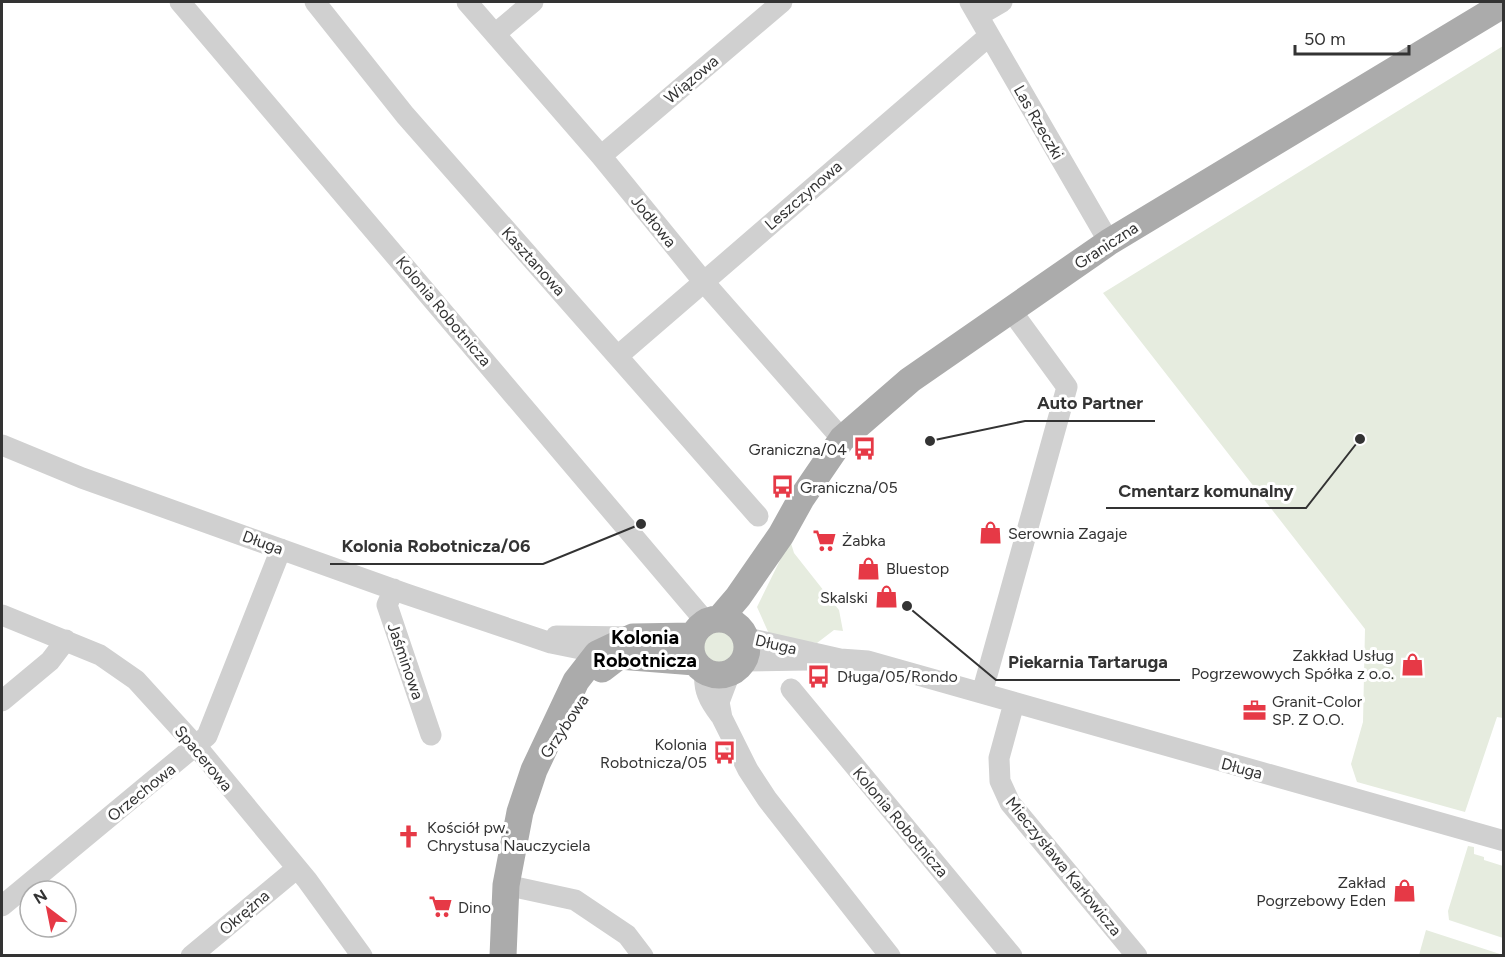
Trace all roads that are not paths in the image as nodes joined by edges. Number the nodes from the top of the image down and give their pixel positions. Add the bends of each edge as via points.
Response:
1 (180, 2) edge
2 (315, 2) edge
3 (467, 2) edge
4 (532, 2) edge
5 (782, 2) edge
6 (1002, 2) edge
7 (1503, 4) edge
8 (974, 8) edge
9 (495, 34) junction
10 (989, 36) junction
11 (601, 156) junction
12 (1109, 242) junction
13 (704, 281) junction
14 (1010, 309) junction
15 (619, 355) junction
16 (842, 439) junction
17 (2, 444) edge
18 (758, 516) dead end
19 (281, 549) junction
20 (394, 589) junction
21 (2, 615) edge
22 (527, 635) junction
23 (66, 640) junction
24 (560, 645) junction
25 (720, 645) junction
26 (616, 649) junction
27 (576, 681) junction
28 (791, 689) dead end
29 (982, 693) junction
30 (2, 701) edge
31 (1014, 703) junction
32 (431, 735) dead end
33 (196, 747) junction
34 (534, 770) junction
35 (1503, 841) edge
36 (296, 869) junction
37 (506, 885) junction
38 (2, 906) edge
39 (191, 956) edge
40 (362, 956) edge
41 (503, 956) edge
42 (644, 956) edge
43 (890, 956) edge
44 (1012, 956) edge
45 (1137, 956) edge

1 - 25 street, Kolonia Robotnicza
2 - 15 street, Kasztanowa via 405,115
3 - 9 street, Jodłowa
4 - 9 street
5 - 11 street, Wiązowa
6 - 8 street
7 - 12 main road, Graniczna
8 - 10 street, Las Rzeczki
9 - 11 street, Jodłowa
10 - 12 street, Las Rzeczki
10 - 13 street, Leszczynowa
11 - 13 street, Jodłowa
12 - 14 main road, Graniczna
13 - 15 street, Leszczynowa
13 - 16 street, Jodłowa
14 - 16 main road, Graniczna via 910,380
14 - 29 street via 1067,387
15 - 18 street, Kasztanowa
16 - 25 main road, Graniczna via 768,554
17 - 19 street, Długa via 82,478
19 - 20 street, Długa
19 - 33 street, Orzechowa via 214,720 207,736
20 - 22 street, Długa
20 - 32 street, Jaśminowa via 387,605
21 - 23 street, Spacerowa
22 - 24 street, Długa
22 - 26 street, Długa
23 - 30 street via 50,661
23 - 33 street, Spacerowa via 136,680
24 - 26 street, Długa
24 - 27 street, Grzybowa via 572,662
25 - 26 main road, Długa
25 - 29 street, Długa via 868,662
25 - 43 street via 719,702 739,755 766,799
26 - 27 main road, Grzybowa
26 - 34 main road, Grzybowa
27 - 34 main road, Grzybowa
28 - 44 street, Kolonia Robotnicza
29 - 31 street, Długa
31 - 35 street, Długa
31 - 45 street, Mieczysława Karłowicza via 999,758 1000,781 1010,803
33 - 36 street, Spacerowa
33 - 38 street, Orzechowa
34 - 37 main road, Grzybowa via 513,841
36 - 39 street, Okrężna
36 - 40 street, Spacerowa via 332,910
37 - 41 main road, Grzybowa
37 - 42 street via 575,900 627,935

